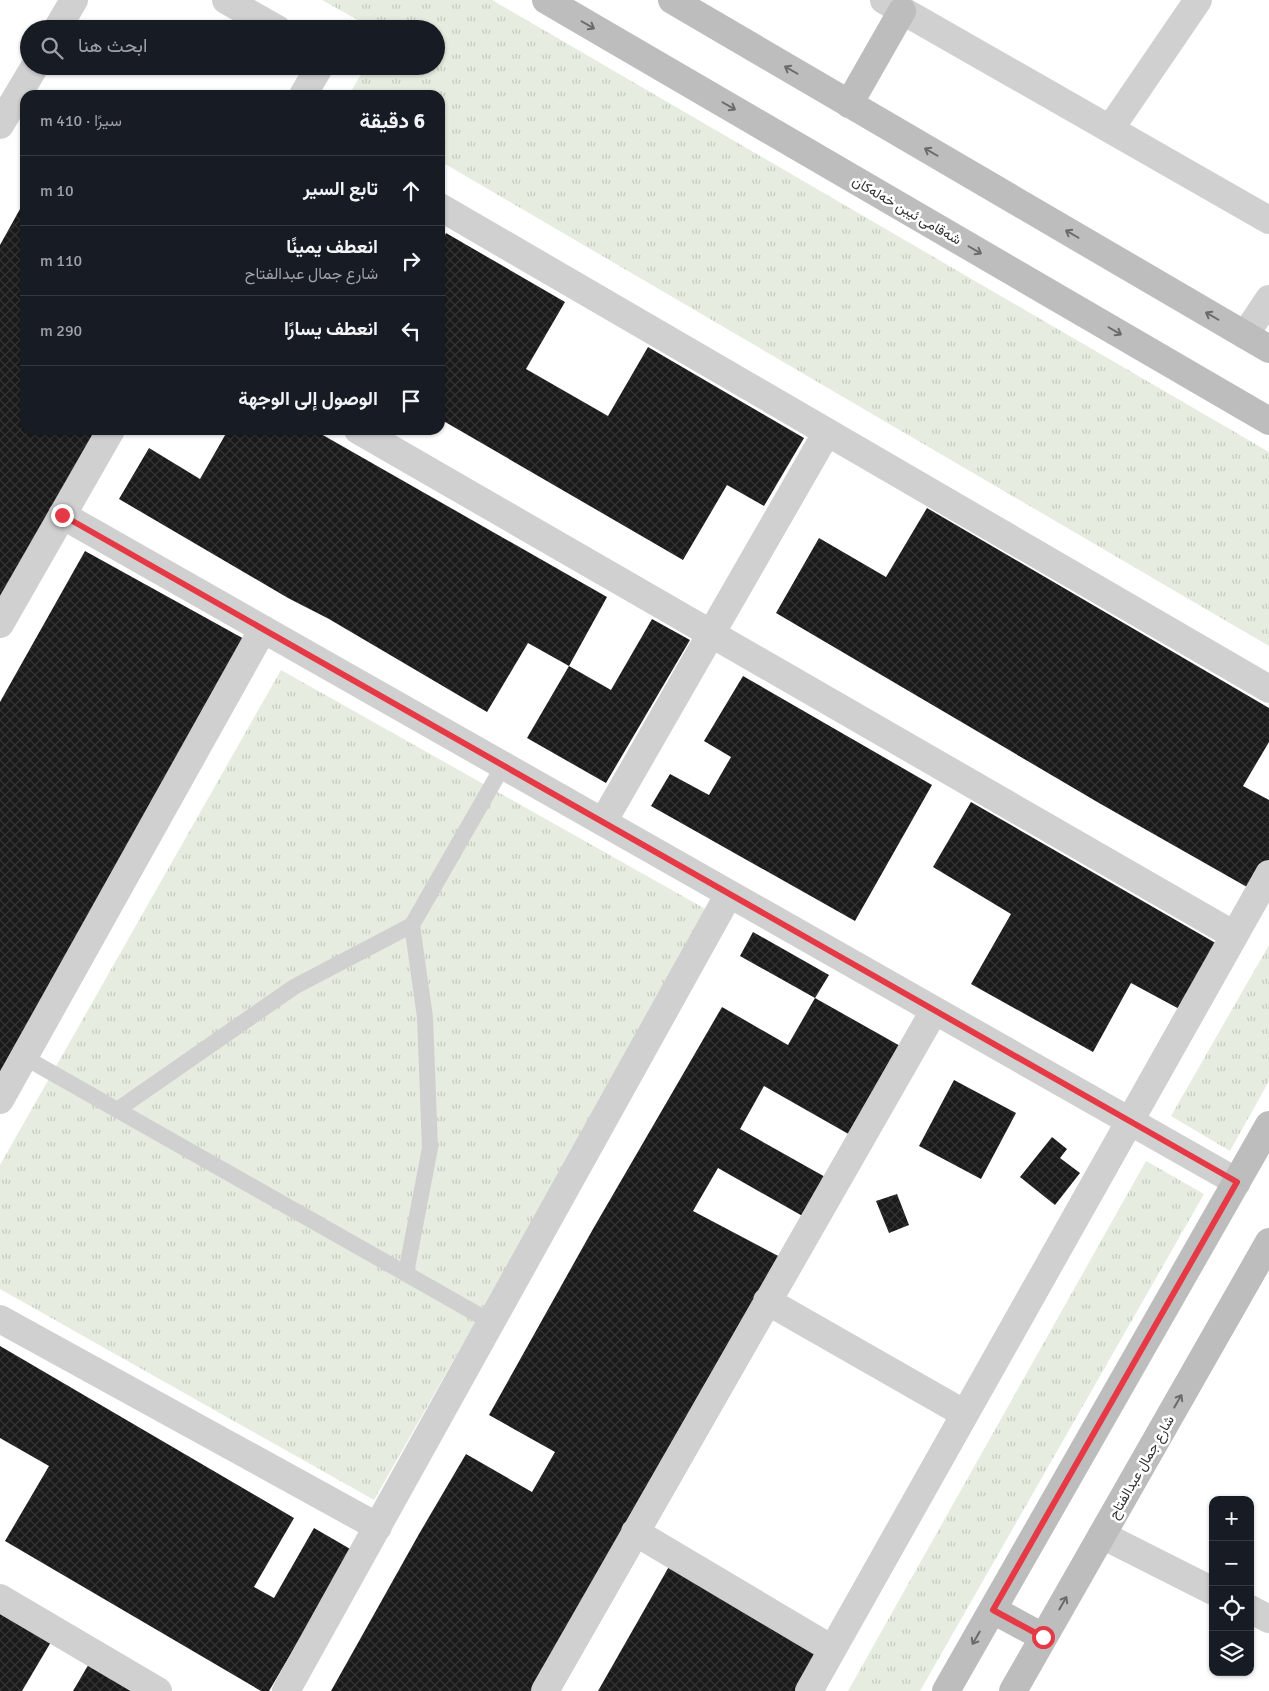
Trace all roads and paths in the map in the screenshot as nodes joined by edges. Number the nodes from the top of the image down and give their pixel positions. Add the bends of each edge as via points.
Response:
1 (74, 0) edge
2 (226, 0) edge
3 (546, 0) edge
4 (672, 0) edge
5 (1198, 0) edge
6 (893, 5) edge
7 (62, 20) edge
8 (261, 20) edge
9 (30, 75) edge
10 (315, 75) edge
11 (21, 90) edge
12 (306, 90) edge
13 (20, 91) edge
14 (849, 104) junction
15 (0, 125) edge
16 (1110, 129) junction
17 (445, 210) edge
18 (1269, 220) edge
19 (1269, 299) edge
20 (1245, 335) junction
21 (1269, 349) edge
22 (1269, 421) edge
23 (827, 432) junction
24 (108, 435) edge
25 (367, 435) edge
26 (62, 515) junction
27 (0, 624) edge
28 (263, 629) junction
29 (712, 634) junction
30 (1269, 689) edge
31 (503, 766) junction
32 (603, 822) junction
33 (1269, 874) edge
34 (729, 894) junction
35 (412, 925) junction
36 (1234, 935) junction
37 (934, 1011) junction
38 (24, 1057) junction
39 (0, 1100) edge
40 (117, 1110) junction
41 (1129, 1121) junction
42 (1269, 1125) edge
43 (1237, 1182) junction
44 (1269, 1242) edge
45 (406, 1273) junction
46 (767, 1301) junction
47 (0, 1319) edge
48 (491, 1322) junction
49 (965, 1414) junction
50 (378, 1527) junction
51 (635, 1532) junction
52 (1102, 1535) junction
53 (1209, 1589) edge
54 (0, 1598) edge
55 (993, 1610) junction
56 (1254, 1612) edge
57 (1269, 1619) edge
58 (1043, 1637) junction
59 (832, 1650) junction
60 (158, 1691) edge
61 (286, 1691) edge
62 (545, 1691) edge
63 (809, 1691) edge
64 (946, 1691) edge
65 (1013, 1691) edge

1 - 7 street
2 - 8 street
3 -> 22 main road, شەقامی ئیبن خەلەکان
14 -> 4 main road
5 - 16 street
6 - 14 main road
6 - 16 street
9 - 11 street
10 - 12 street
13 - 15 street
20 -> 14 main road
16 - 18 street
17 - 23 street
19 - 20 street
20 - 21 main road
23 - 29 street
23 - 30 street
24 - 26 street
25 - 29 street
26 - 27 street
26 - 28 street
28 - 31 street
28 - 38 street
29 - 32 street
29 - 36 street
31 - 32 street
31 - 35 lane
32 - 34 street
33 - 36 street
34 - 37 street
34 - 48 street
35 - 40 lane via 294,987
35 - 45 lane via 425,1017 430,1148
36 - 41 street
37 - 41 street
37 - 46 street
38 - 39 street
38 - 40 lane
40 - 45 lane
41 - 43 street
41 - 49 street
42 - 43 main road
43 - 55 main road
52 -> 44 main road, شارع جمال عبدالفتاح
45 - 48 lane
46 - 49 street
46 - 51 street
47 - 50 street
48 - 50 street
49 - 59 street
50 - 61 street
51 - 59 street
51 - 62 street
52 - 53 street
58 -> 52 main road, شارع جمال عبدالفتاح
54 - 60 street
55 - 58 main road
55 -> 64 main road
56 - 57 street
58 - 65 main road, شارع جمال عبدالفتاح
59 - 63 street

